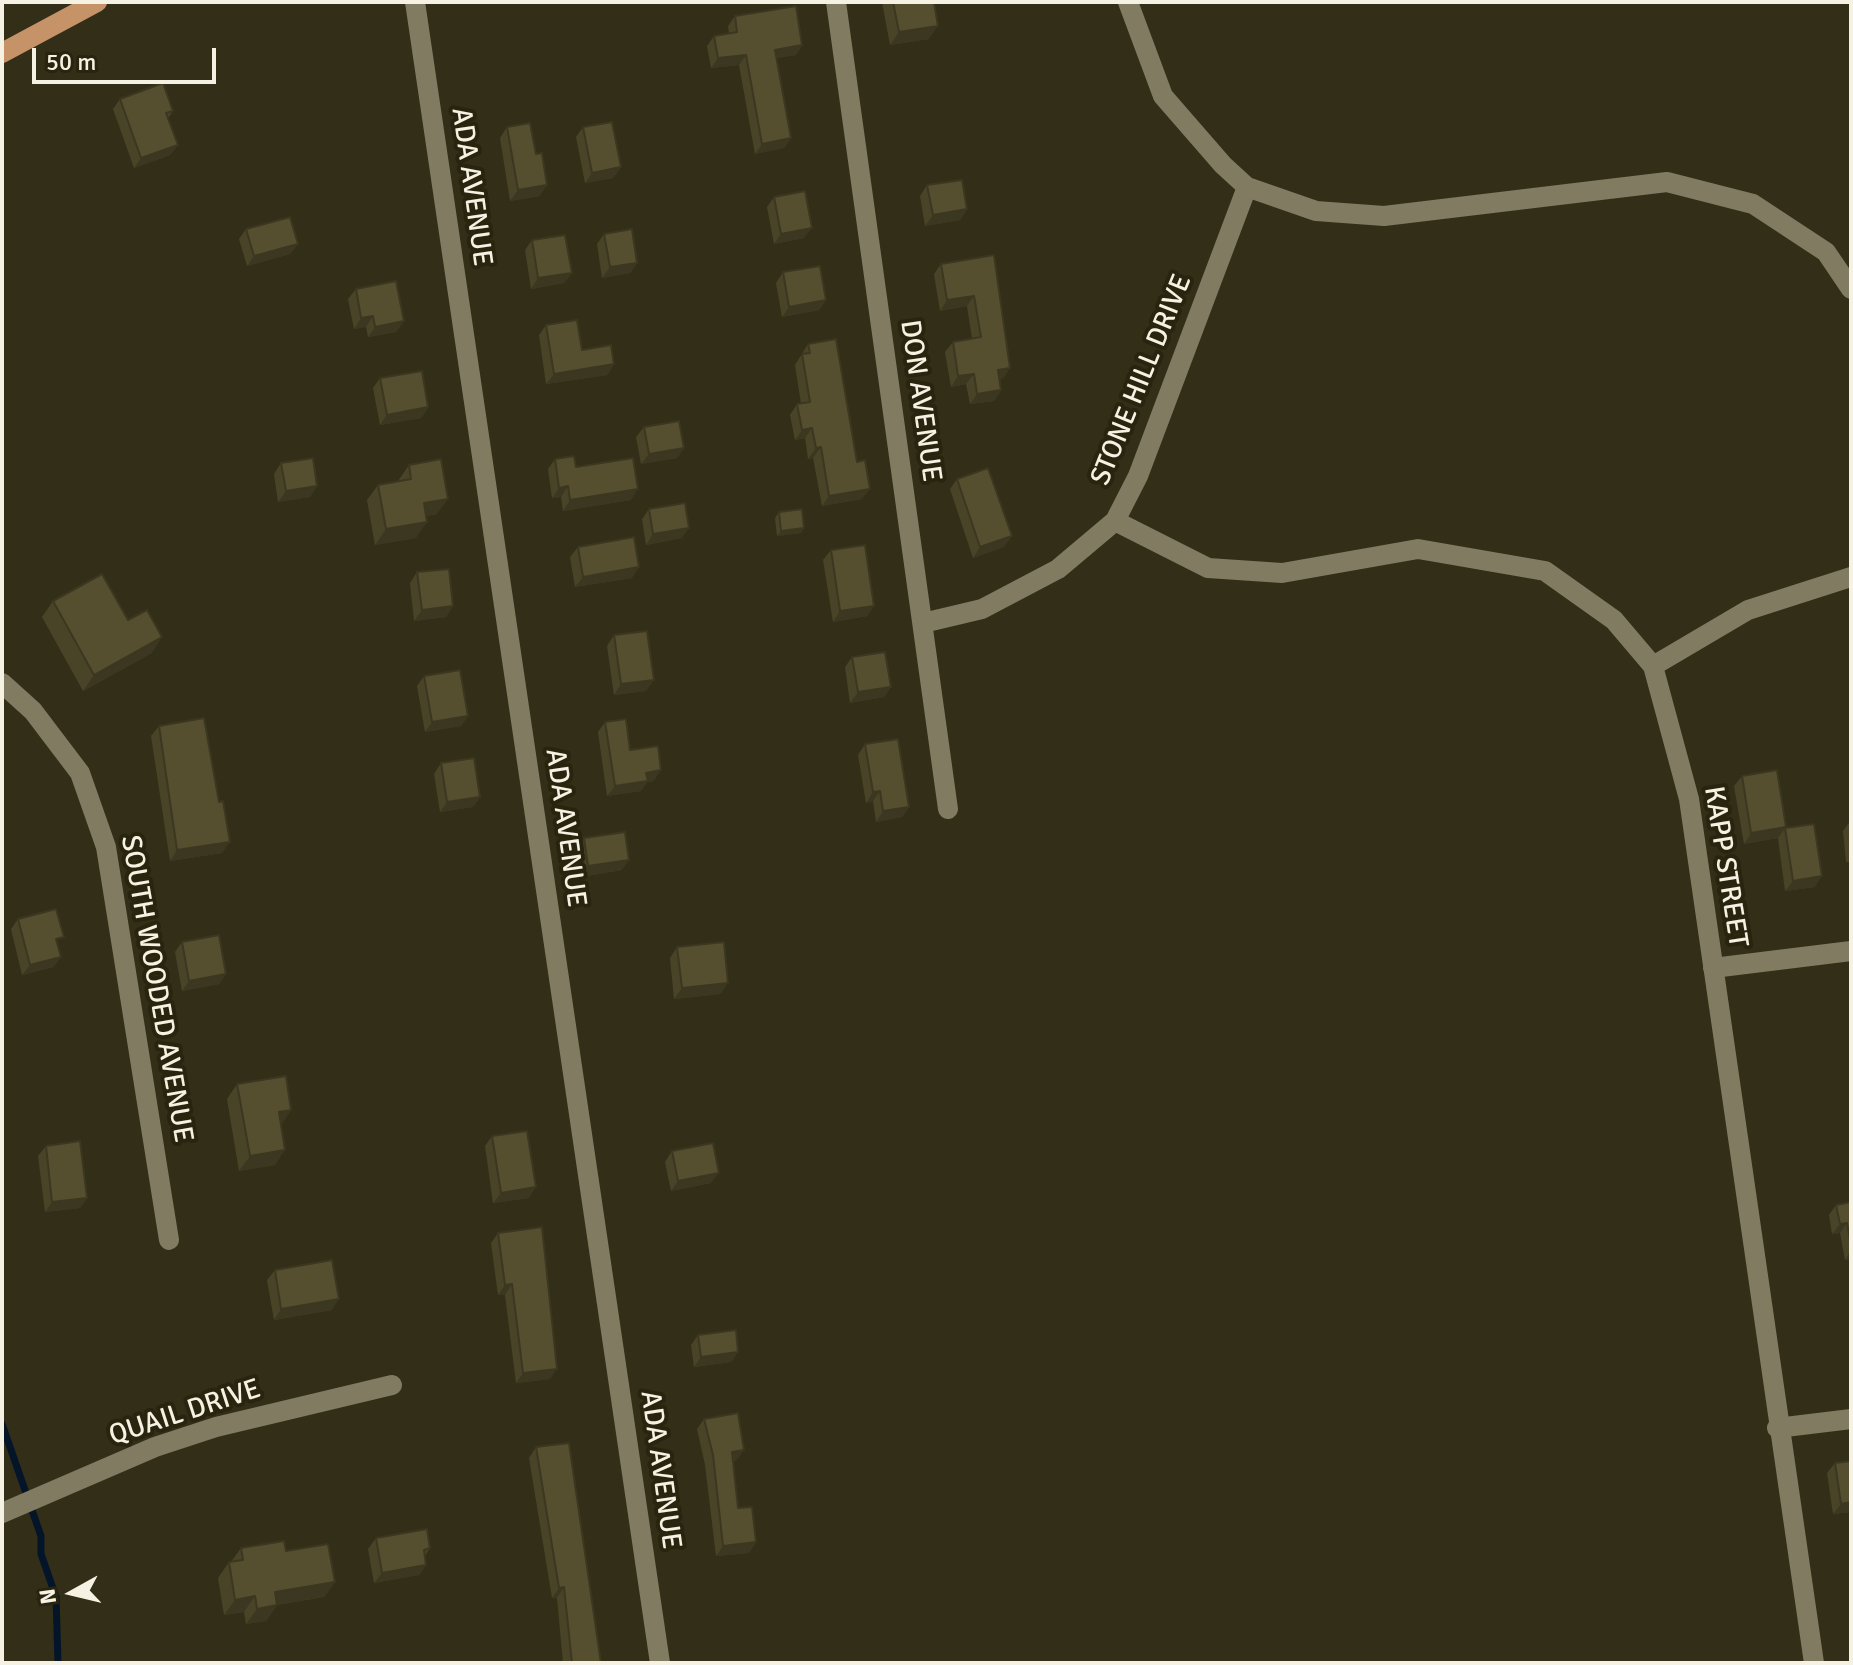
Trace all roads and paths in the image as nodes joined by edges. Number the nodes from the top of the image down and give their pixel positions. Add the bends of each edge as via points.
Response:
1 (97, 2) edge
2 (415, 2) edge
3 (836, 2) edge
4 (1128, 2) edge
5 (2, 53) edge
6 (1247, 187) junction
7 (1851, 289) edge
8 (1115, 521) junction
9 (1851, 577) edge
10 (923, 623) junction
11 (1653, 666) junction
12 (2, 683) edge
13 (948, 809) dead end
14 (1851, 951) edge
15 (1713, 968) junction
16 (169, 1240) dead end
17 (392, 1385) dead end
18 (1851, 1419) edge
19 (1777, 1428) junction
20 (2, 1513) edge
21 (660, 1663) edge
22 (1814, 1663) edge

1 - 5 main road
2 - 21 street, ADA AVENUE
3 - 10 street, DON AVENUE
4 - 6 street via 1163,96
6 - 7 street via 1316,211 1384,216 1667,182 1753,204 1826,252
6 - 8 street, STONE HILL DRIVE via 1138,476
8 - 10 street, STONE HILL DRIVE via 1046,576 982,609
8 - 11 street, KAPP STREET via 1208,568 1282,573 1418,549 1545,571 1614,620
9 - 11 street via 1748,610
10 - 13 street, DON AVENUE
11 - 15 street, KAPP STREET via 1689,799
12 - 16 street, SOUTH WOODED AVENUE via 62,745 80,773 102,833
14 - 15 street
15 - 19 street, KAPP STREET
17 - 20 street, QUAIL DRIVE via 155,1447
18 - 19 street
19 - 22 street, KAPP STREET

